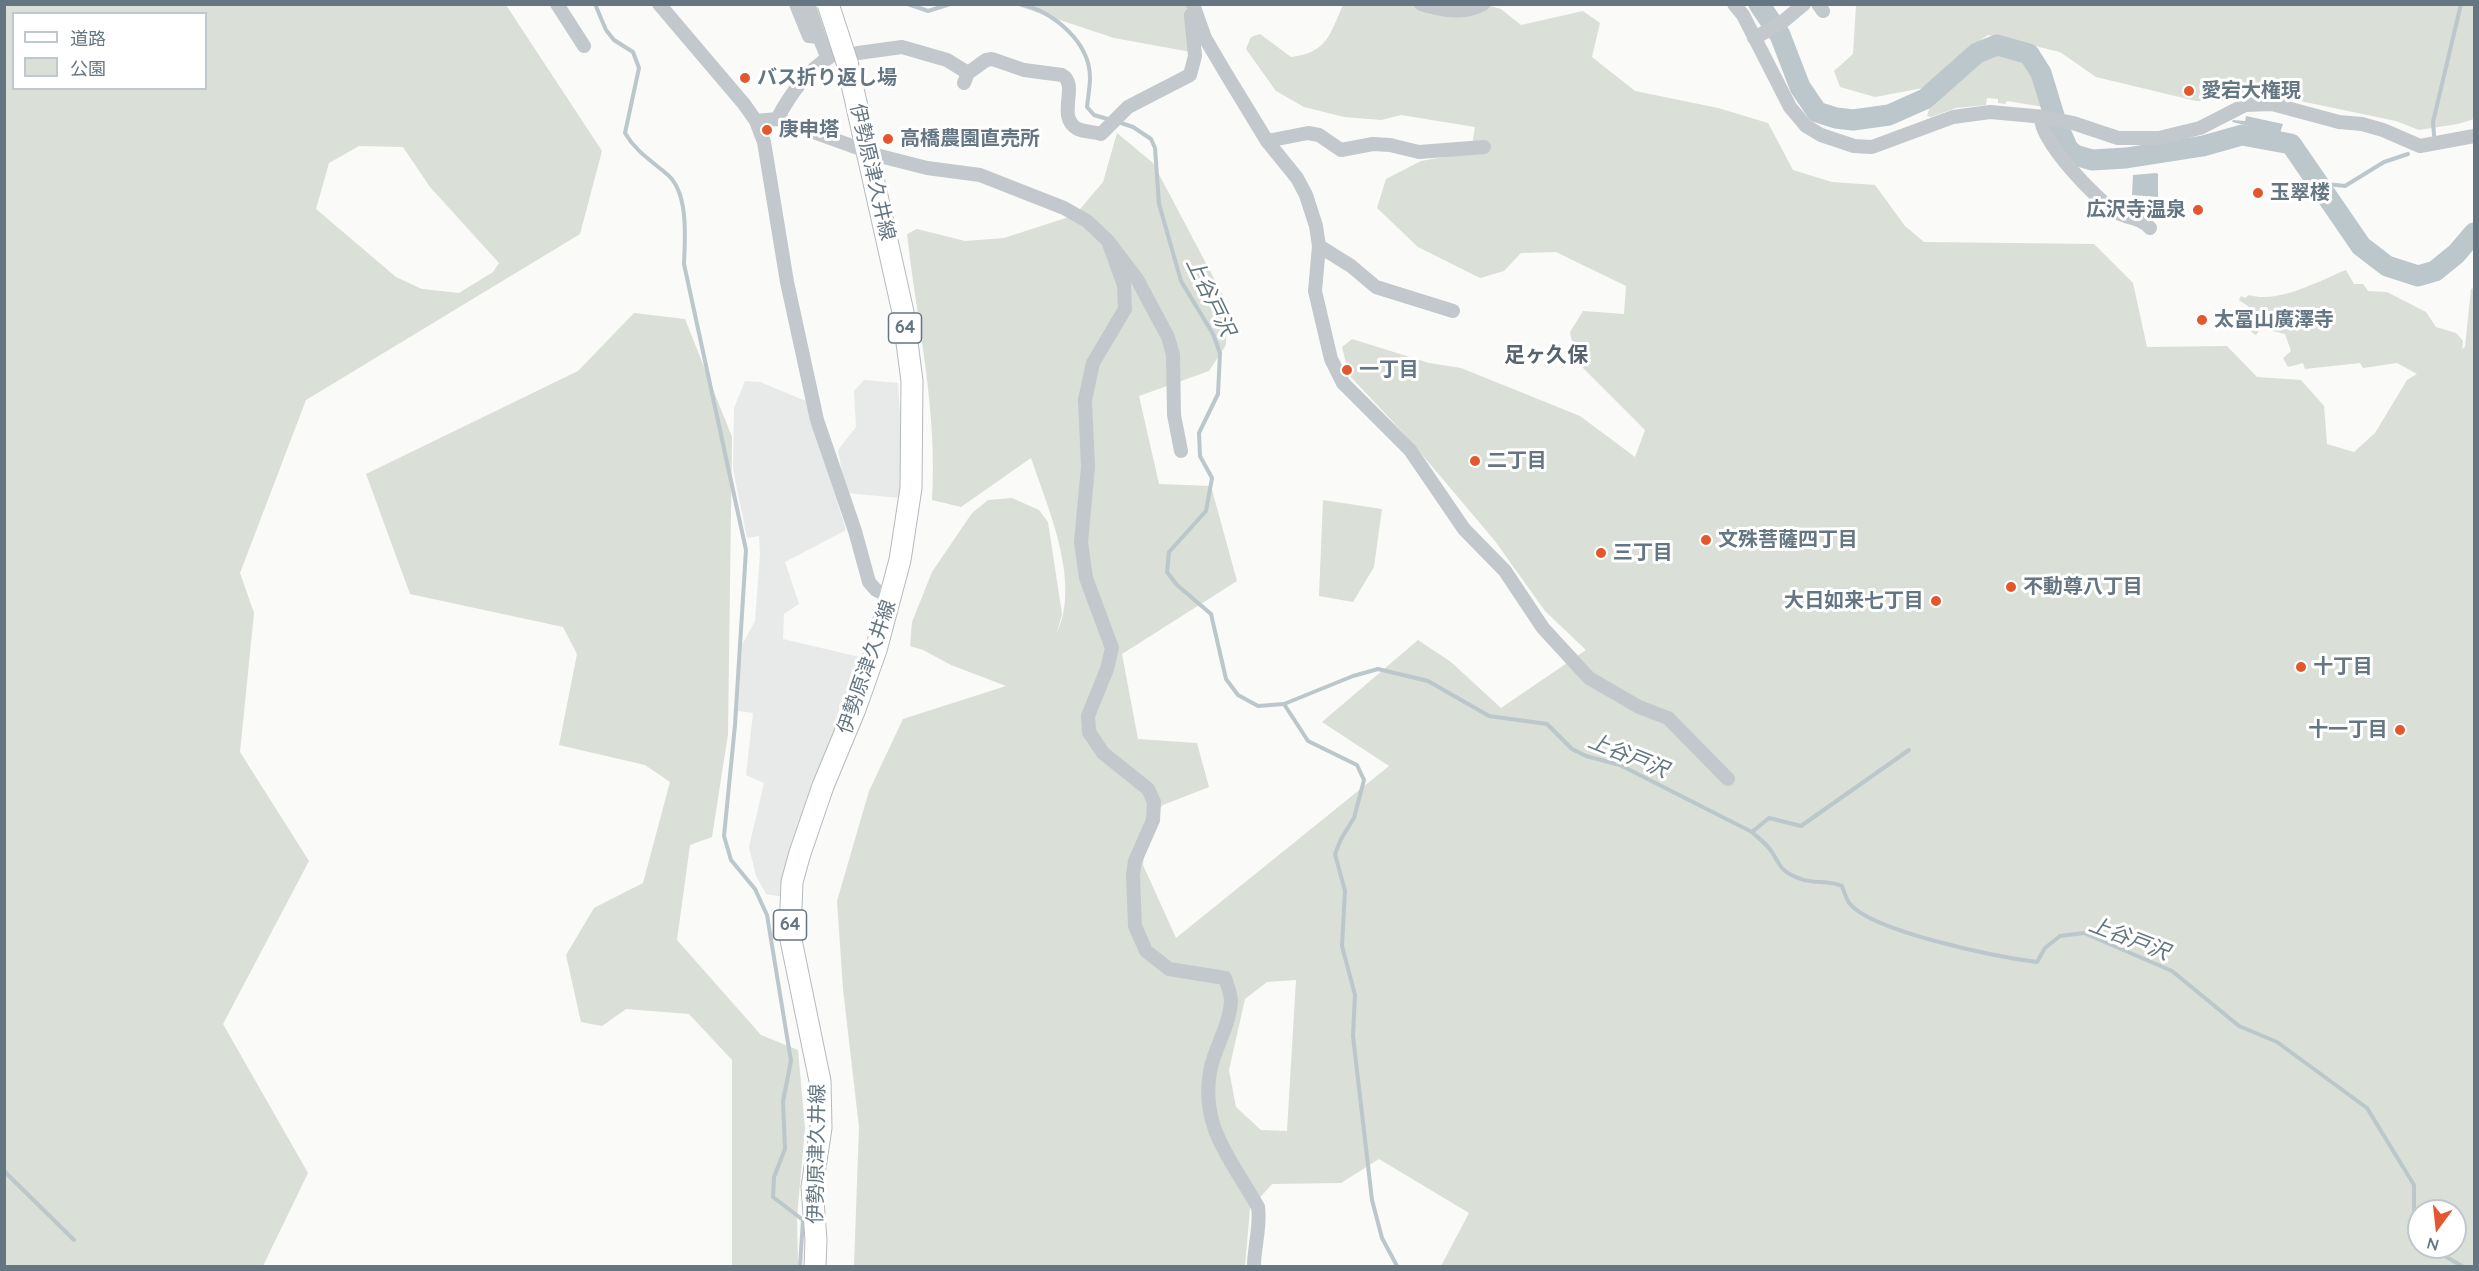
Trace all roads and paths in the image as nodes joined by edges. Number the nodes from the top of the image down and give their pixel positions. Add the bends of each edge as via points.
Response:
1 (556, 4) edge
2 (659, 4) edge
3 (796, 4) edge
4 (808, 4) edge
5 (828, 4) edge
6 (1421, 4) edge
7 (1484, 4) edge
8 (1734, 4) edge
9 (1804, 4) edge
10 (1194, 6) edge
11 (818, 37) junction
12 (1754, 38) junction
13 (584, 46) dead end
14 (841, 57) junction
15 (2043, 118) junction
16 (777, 119) junction
17 (756, 121) junction
18 (2475, 136) edge
19 (1267, 141) junction
20 (1484, 147) dead end
21 (868, 150) junction
22 (2150, 228) dead end
23 (1108, 241) junction
24 (1319, 246) junction
25 (1453, 311) dead end
26 (1181, 451) dead end
27 (891, 597) junction
28 (1728, 779) dead end
29 (815, 1266) edge
30 (1254, 1266) edge

1 - 13 street
2 - 17 street
3 - 11 street via 809,36
4 - 11 street
5 - 14 main road, 64, bridge
6 - 7 street via 1447,11
8 - 12 street
9 - 12 street
10 - 14 street via 1191,15 1195,56 1190,75 1128,107 1101,134 1078,129 1073,124 1067,105 1070,83 1062,75 1024,70 992,59 966,78 947,60 902,47
10 - 19 street via 1205,38
11 - 14 street
12 - 15 street via 1790,107 1806,126 1840,143 1872,147 1953,117 1975,114
14 - 16 street via 801,80
14 - 21 main road, 伊勢原津久井線 / 64
15 - 18 street via 2118,138 2159,138 2200,128 2245,105 2272,104 2339,122 2362,124 2420,146
15 - 22 street via 2041,126 2078,178 2115,212 2145,222
16 - 17 street
16 - 21 street
17 - 27 street via 764,142 787,282 817,420 869,582
19 - 20 street via 1308,133 1319,135 1341,150 1373,144 1419,152
19 - 24 street via 1306,195
21 - 23 street via 927,168 966,172 993,180 1088,220
21 - 27 main road, 伊勢原津久井線 / 64 via 903,312 912,381 911,488
23 - 26 street via 1137,279 1168,337
23 - 30 street via 1124,285 1125,309 1093,363 1085,400 1088,467 1082,542 1086,578 1112,648 1088,716 1089,732 1103,753 1148,789 1154,802 1153,820 1133,875 1135,926 1146,951 1169,969 1225,978 1231,1000 1210,1071 1208,1101 1218,1143 1258,1207
24 - 25 street via 1376,287
24 - 28 street via 1315,291 1331,359 1343,383 1410,450 1464,529 1505,571 1543,628 1589,678 1639,707 1668,718
27 - 29 main road, 伊勢原津久井線 / 64 via 876,650 823,786 792,882 790,935 820,1081 821,1128 812,1187

